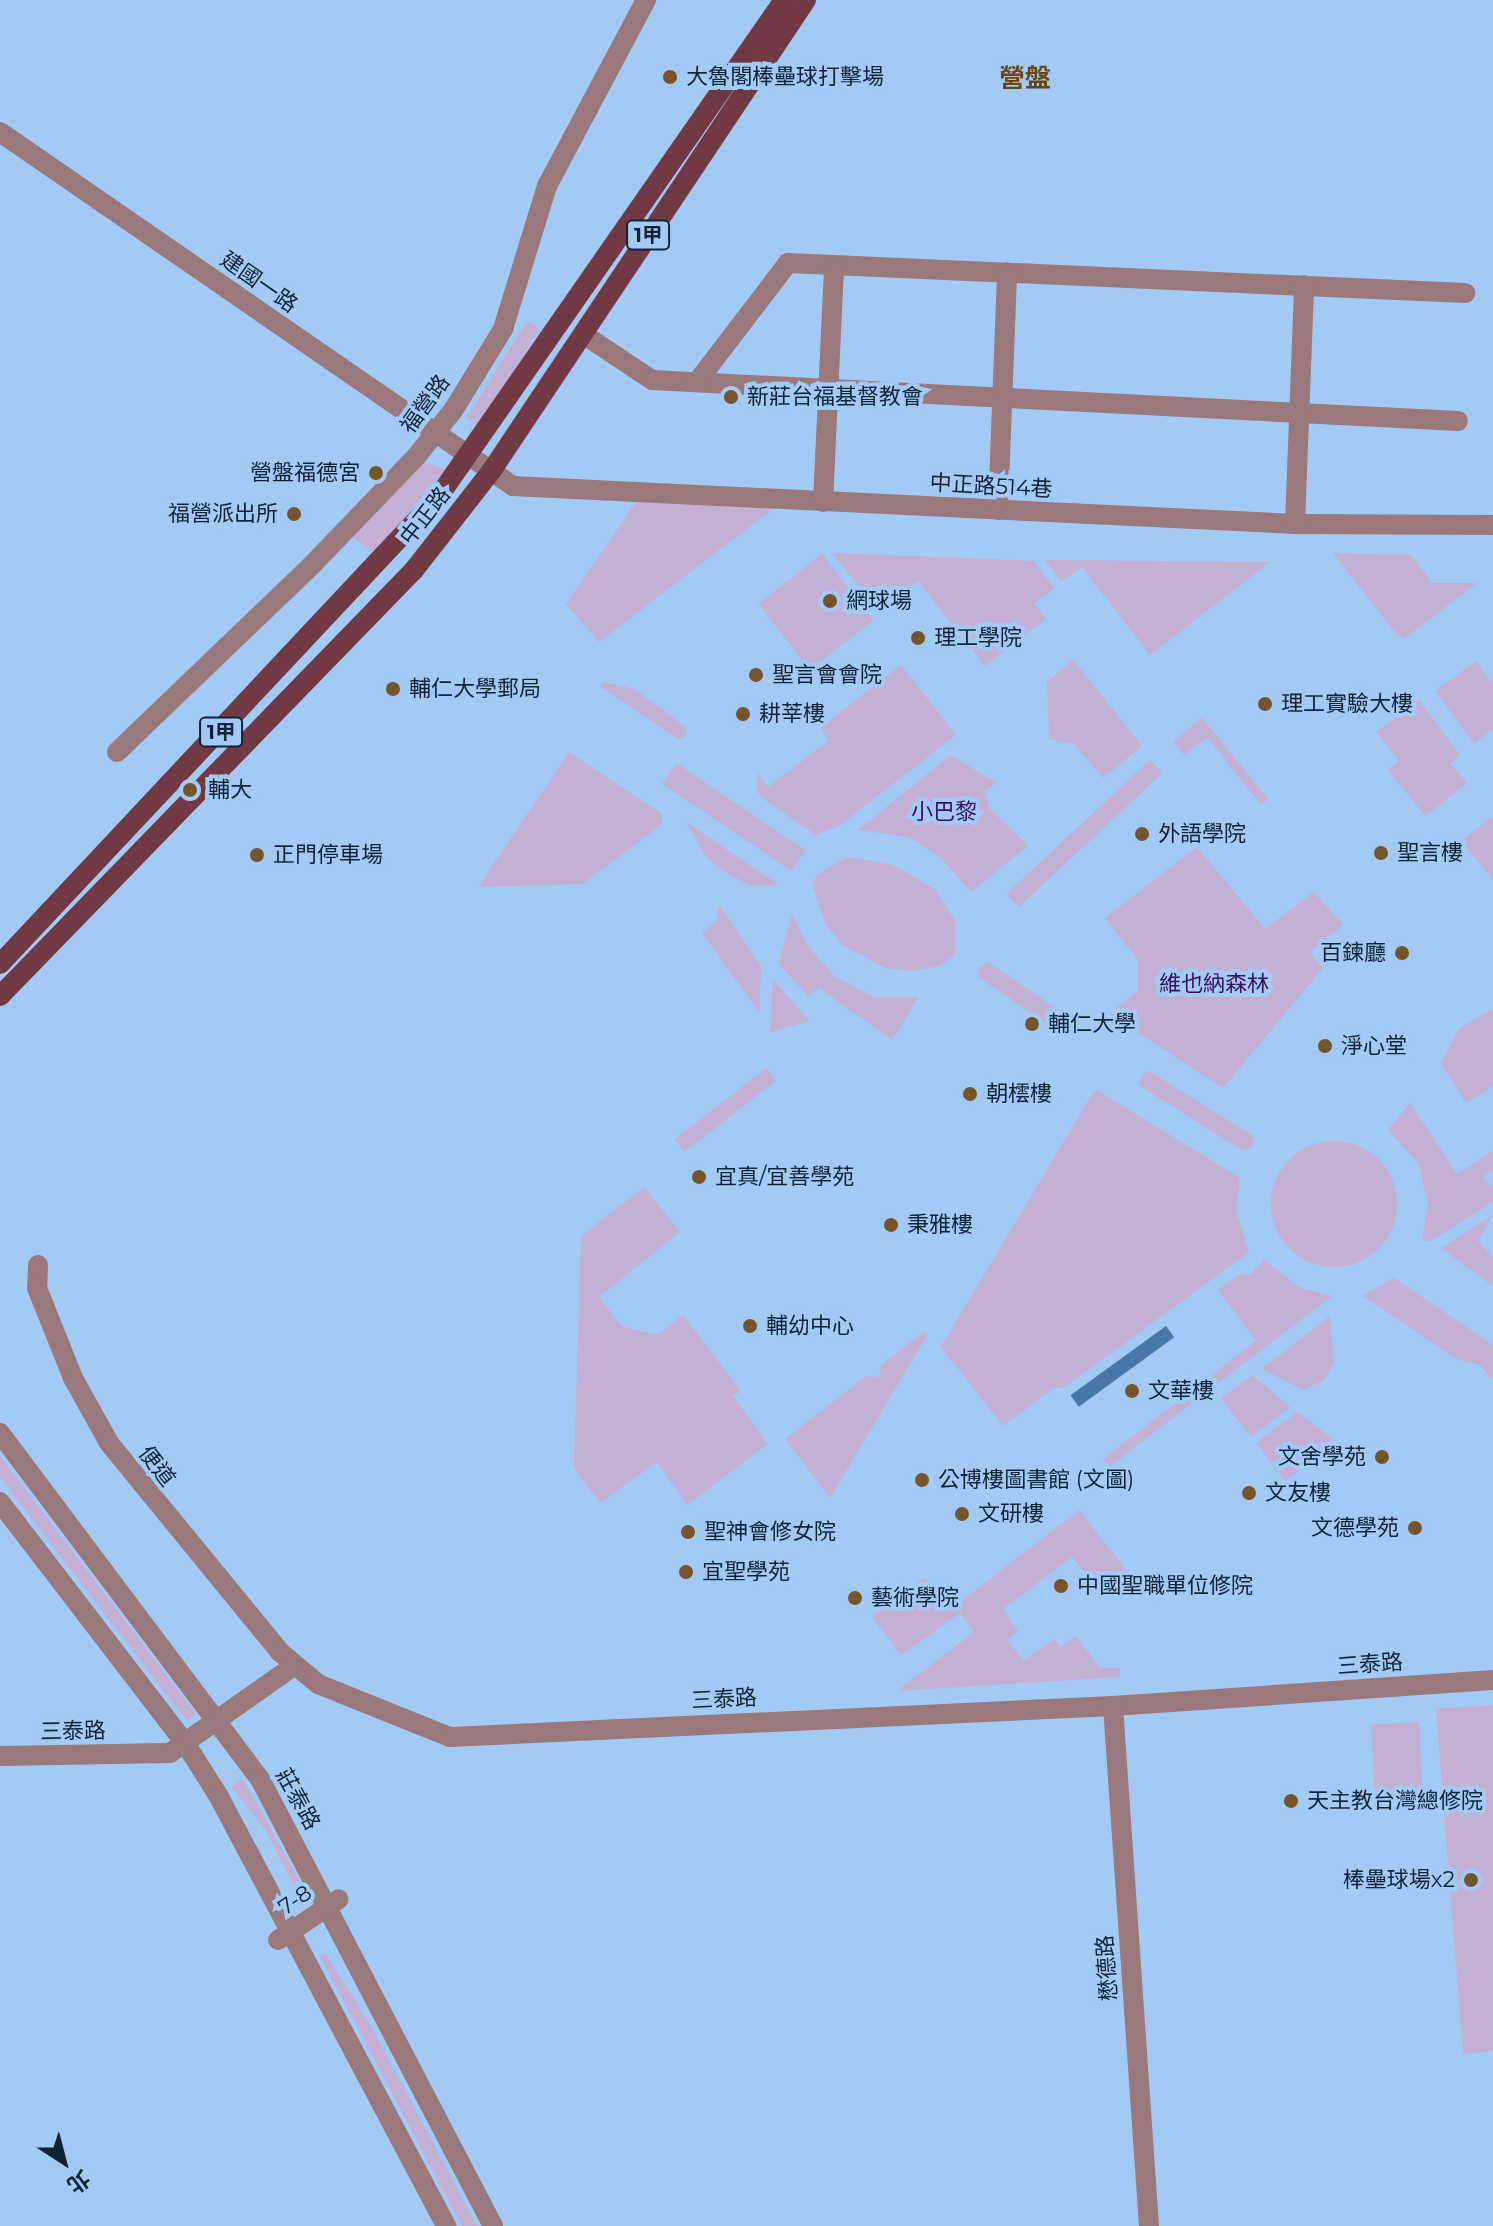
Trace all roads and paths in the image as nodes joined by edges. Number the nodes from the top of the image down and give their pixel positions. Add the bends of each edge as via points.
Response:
1 (646, 0) edge
2 (784, 0) edge
3 (806, 0) edge
4 (0, 132) edge
5 (834, 265) junction
6 (1007, 272) junction
7 (1304, 285) junction
8 (1465, 293) dead end
9 (583, 334) junction
10 (697, 382) junction
11 (828, 389) junction
12 (1002, 397) junction
13 (1299, 413) junction
14 (1458, 421) dead end
15 (437, 432) junction
16 (469, 455) junction
17 (492, 470) junction
18 (823, 502) junction
19 (998, 510) junction
20 (1295, 524) junction
21 (1493, 525) edge
22 (371, 574) junction
23 (392, 592) junction
24 (117, 752) dead end
25 (0, 964) edge
26 (0, 996) edge
27 (38, 1265) dead end
28 (0, 1433) edge
29 (0, 1502) edge
30 (294, 1666) junction
31 (1493, 1680) edge
32 (1113, 1706) junction
33 (220, 1720) junction
34 (185, 1743) junction
35 (0, 1756) edge
36 (333, 1903) junction
37 (285, 1936) junction
38 (446, 2226) edge
39 (493, 2226) edge
40 (1149, 2226) edge

1 - 15 street, 福營路 via 547,186 503,329
2 - 16 main road, 中正路 / 1甲
3 - 9 main road, 中正路 / 1甲
4 - 15 street, 建國一路
5 - 6 street
5 - 10 street via 788,263
5 - 11 street
6 - 7 street
6 - 12 street
7 - 8 street
7 - 13 street
9 - 10 street via 652,380
9 - 17 main road, 中正路 / 1甲
10 - 11 street
11 - 12 street
11 - 18 street
12 - 13 street
12 - 19 street
13 - 14 street
13 - 20 street
15 - 16 street, 建國一路
15 - 24 street, 福營路 via 310,567
16 - 17 street, 建國一路
16 - 22 main road, 中正路 / 1甲
17 - 18 street, 中正路514巷 via 513,486
17 - 23 main road, 中正路 / 1甲
18 - 19 street, 中正路514巷
19 - 20 street, 中正路514巷
20 - 21 street, 中正路514巷
22 - 23 main road
22 - 25 main road, 中正路 / 1甲
23 - 26 main road, 中正路 / 1甲
27 - 30 street, 便道 via 37,1288 73,1378 109,1443
28 - 33 street, 莊泰路
29 - 34 street
30 - 32 street, 三泰路 via 318,1684 450,1737
30 - 33 street, 三泰路
31 - 32 street, 三泰路
32 - 40 street, 懋德路
33 - 34 street, 三泰路
33 - 36 street, 莊泰路
34 - 35 street, 三泰路 via 170,1753
34 - 37 street
36 - 37 street, 7-8
36 - 39 street, 莊泰路
37 - 38 street

